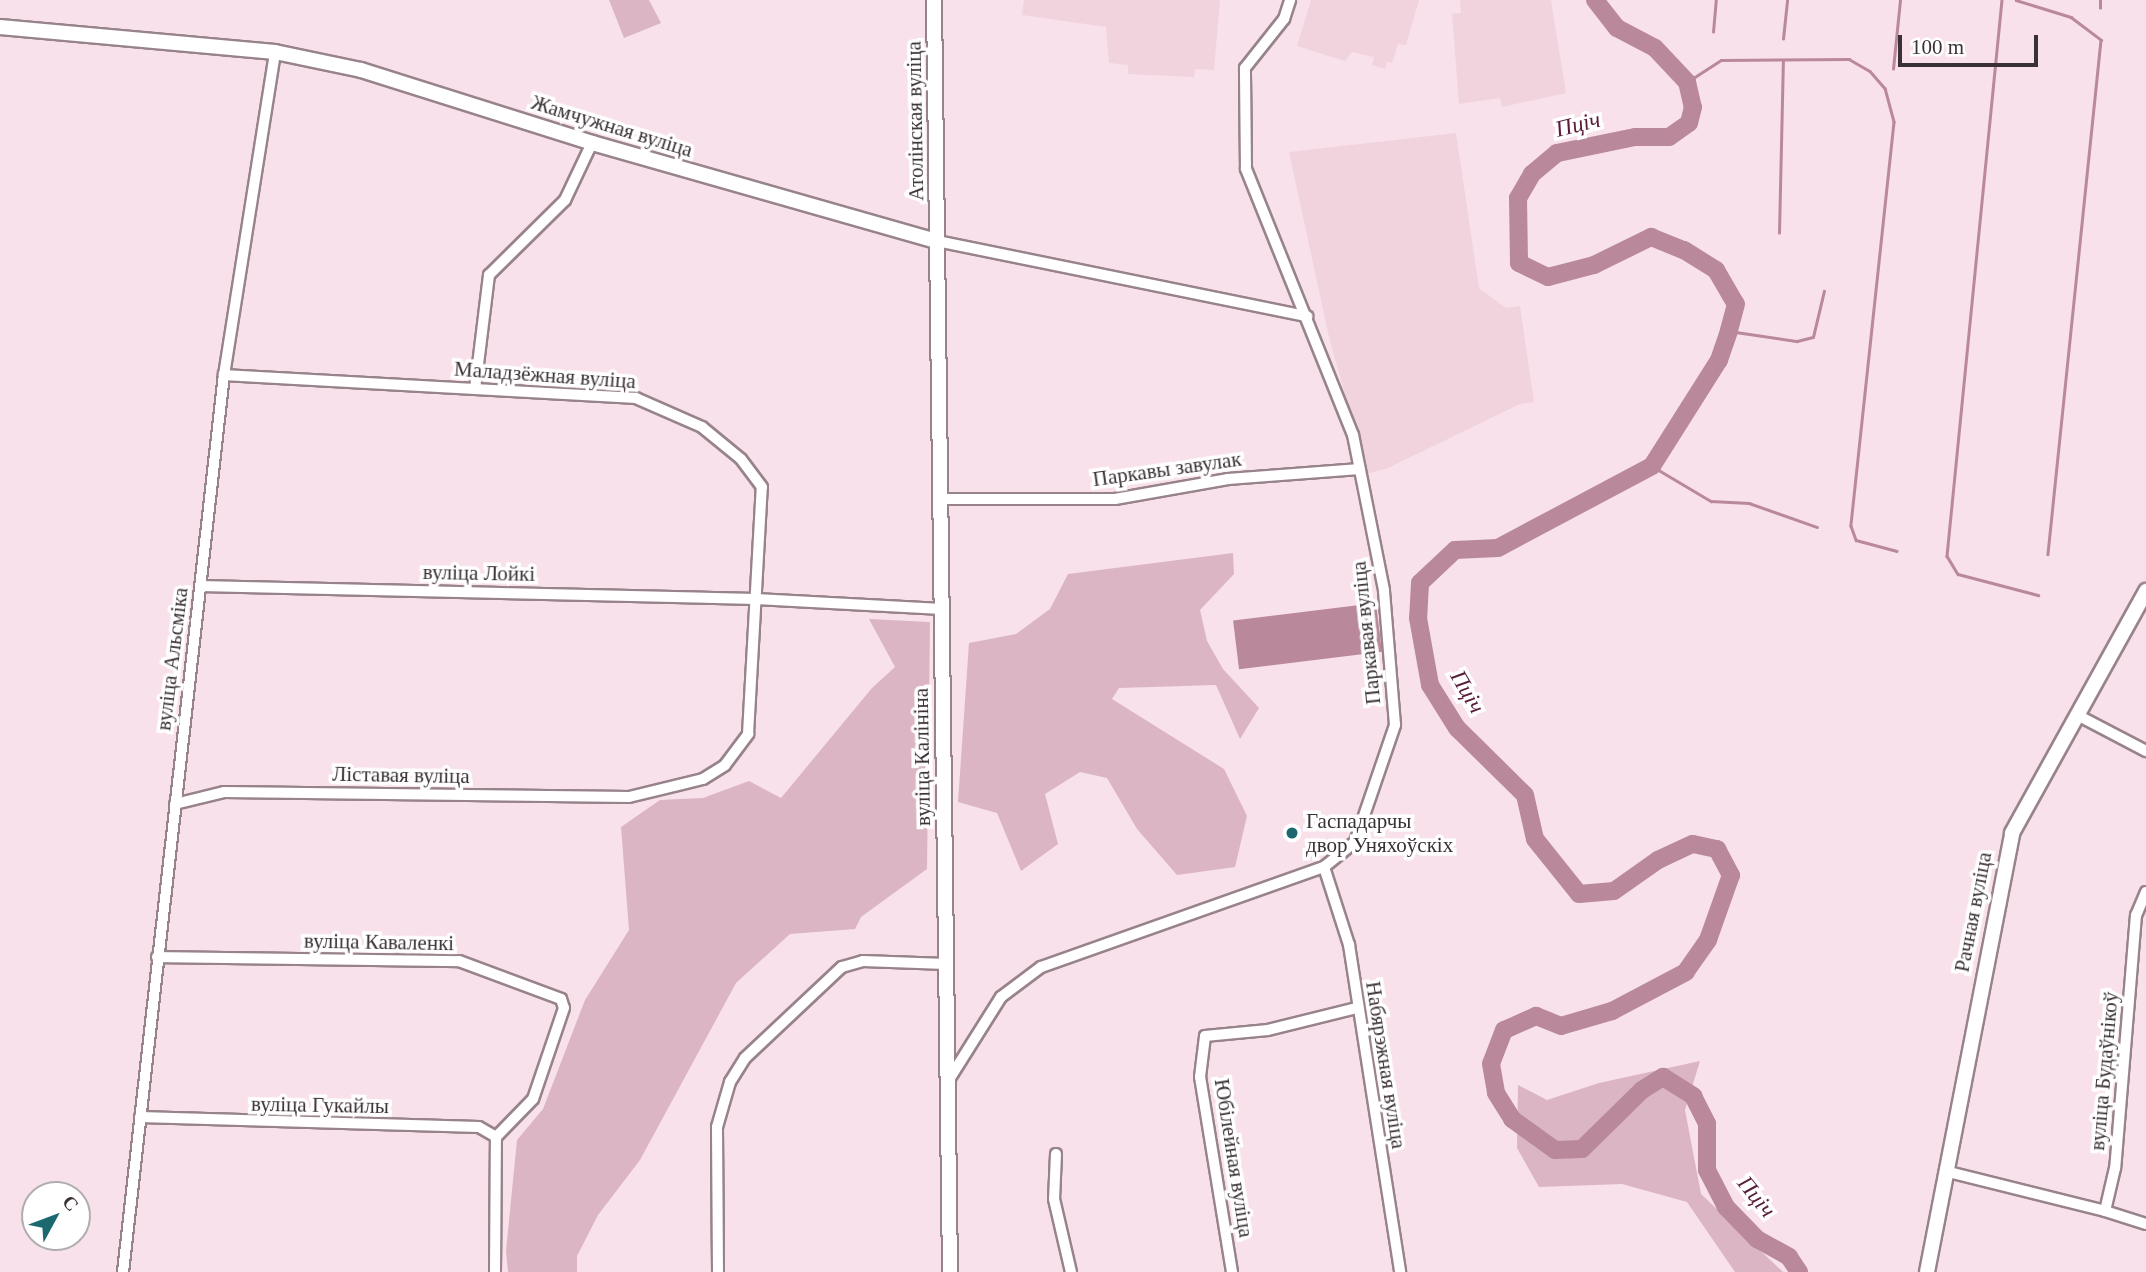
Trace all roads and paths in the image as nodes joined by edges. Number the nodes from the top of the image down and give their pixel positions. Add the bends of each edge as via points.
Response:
1 (934, 0) edge
2 (1290, 0) edge
3 (0, 27) edge
4 (275, 52) junction
5 (592, 144) junction
6 (937, 241) junction
7 (1307, 316) junction
8 (224, 375) junction
9 (475, 389) junction
10 (1360, 469) junction
11 (937, 499) junction
12 (200, 586) junction
13 (2146, 591) edge
14 (756, 599) junction
15 (942, 609) junction
16 (2079, 716) junction
17 (2146, 751) edge
18 (175, 804) junction
19 (1324, 867) junction
20 (2146, 892) edge
21 (2141, 918) edge
22 (157, 957) junction
23 (946, 964) junction
24 (1356, 1008) junction
25 (950, 1078) junction
26 (140, 1117) junction
27 (496, 1137) junction
28 (1056, 1154) dead end
29 (1945, 1171) junction
30 (2105, 1211) junction
31 (2146, 1224) edge
32 (123, 1272) edge
33 (495, 1272) edge
34 (718, 1272) edge
35 (950, 1272) edge
36 (1071, 1272) edge
37 (1232, 1272) edge
38 (1400, 1272) edge
39 (1927, 1272) edge

1 - 6 street, Атолінская вуліца
2 - 7 street, Паркавая вуліца via 1284,19 1245,68 1245,169
3 - 4 street, Жамчужная вуліца
4 - 5 street, Жамчужная вуліца via 361,70
4 - 8 street, вуліца Альсміка
5 - 6 street, Жамчужная вуліца
5 - 9 street via 565,200 489,275
6 - 7 street
6 - 11 street, вуліца Калініна
7 - 10 street, Паркавая вуліца via 1353,435
8 - 9 street, Маладзёжная вуліца
8 - 12 street, вуліца Альсміка
9 - 14 street, Маладзёжная вуліца via 636,398 702,427 741,459 762,487
10 - 11 street, Паркавы завулак via 1228,479 1115,499
10 - 19 street, Паркавая вуліца via 1384,590 1395,725 1355,842
11 - 15 street, вуліца Калініна
12 - 14 street, вуліца Лойкі
12 - 18 street, вуліца Альсміка
13 - 16 street, Рачная вуліца
14 - 15 street, вуліца Лойкі
14 - 18 street, Ліставая вуліца via 748,734 725,765 703,779 629,797 224,792
15 - 23 street, вуліца Калініна
16 - 17 street
16 - 29 street, Рачная вуліца via 2024,807 2003,861
18 - 22 street, вуліца Альсміка
19 - 24 street, Набярэжная вуліца via 1349,945
19 - 25 street, Паркавая вуліца via 1041,967 1002,997
20 - 21 street, вуліца Будаўнікоў
21 - 30 street, вуліца Будаўнікоў via 2115,1168
22 - 26 street, вуліца Альсміка
22 - 27 street, вуліца Каваленкі via 459,961 561,999 564,1008 533,1099
23 - 25 street, вуліца Калініна
23 - 34 street via 863,961 842,967 745,1058 730,1082 717,1127
24 - 37 street, Юбілейная вуліца via 1268,1030 1205,1036 1200,1077
24 - 38 street, Набярэжная вуліца
25 - 35 street, вуліца Калініна
26 - 27 street, вуліца Гукайлы via 478,1127
26 - 32 street, вуліца Альсміка
27 - 33 street
28 - 36 street via 1054,1199
29 - 30 street
29 - 39 street, Рачная вуліца
30 - 31 street

